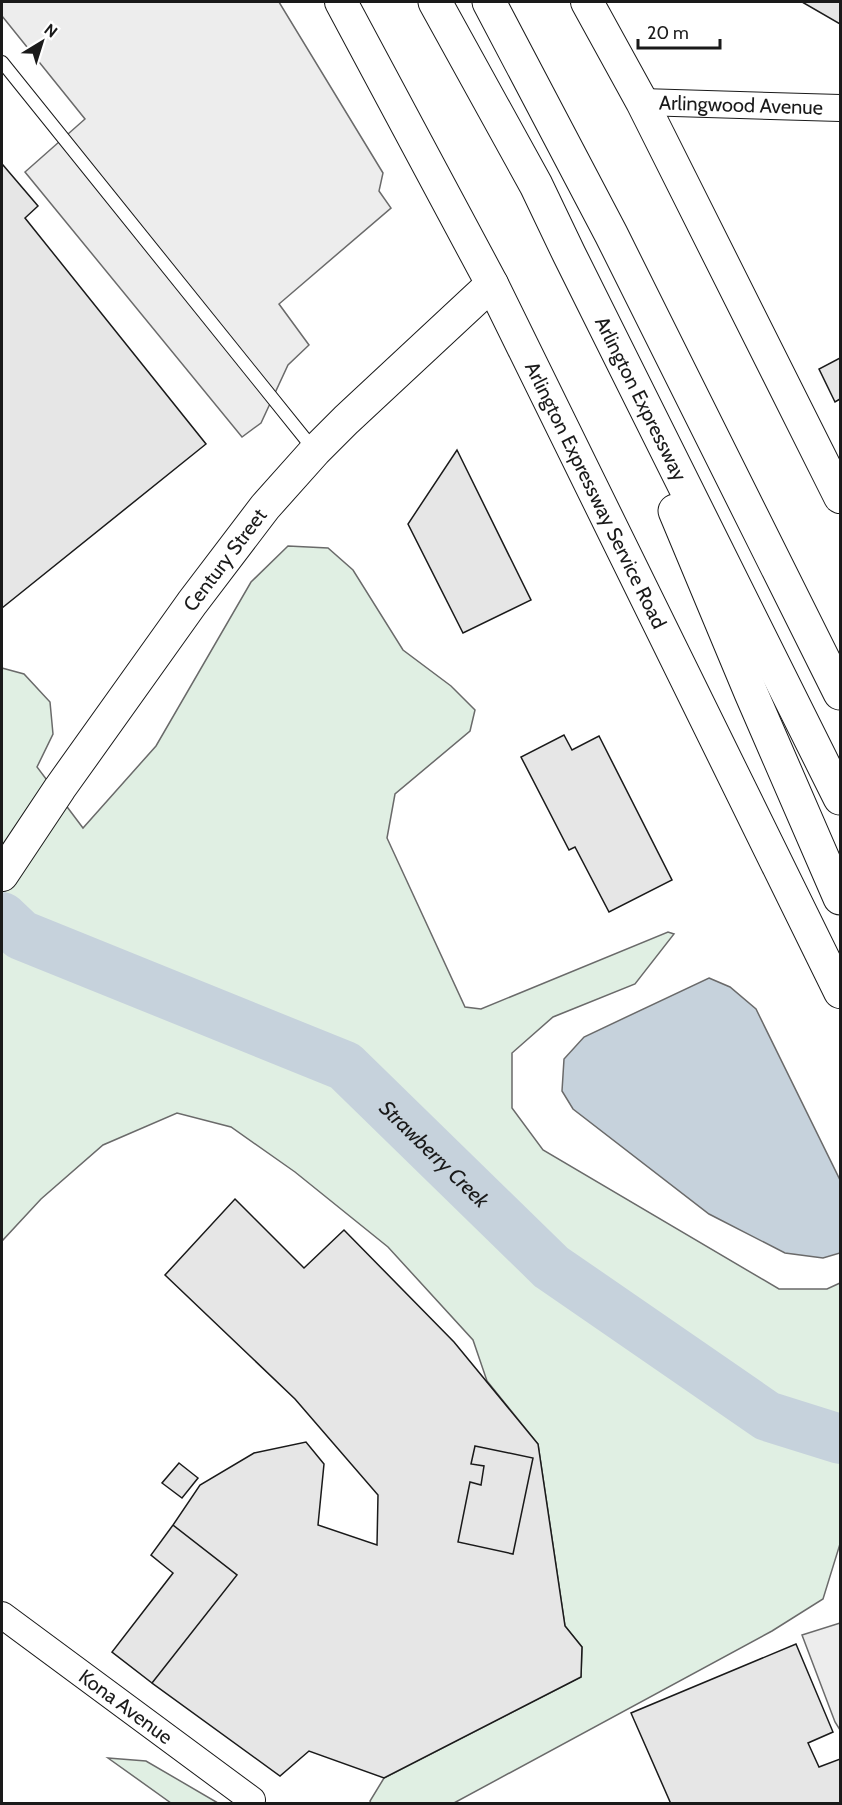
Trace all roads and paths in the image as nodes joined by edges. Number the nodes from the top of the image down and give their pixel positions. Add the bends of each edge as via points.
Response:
1 (341, 2) edge
2 (435, 2) edge
3 (489, 2) edge
4 (587, 2) edge
5 (2, 62) edge
6 (642, 102) junction
7 (840, 108) edge
8 (611, 234) junction
9 (569, 254) junction
10 (492, 284) junction
11 (315, 451) junction
12 (840, 497) edge
13 (840, 650) edge
14 (840, 693) edge
15 (840, 798) edge
16 (2, 875) edge
17 (840, 898) edge
18 (840, 992) edge
19 (2, 1615) edge
20 (252, 1800) dead end

1 - 10 street, Arlington Expressway Service Road
2 - 9 highway, Arlington Expressway via 536,185
3 - 8 highway
4 - 6 street
5 - 11 lane
6 - 7 street, Arlingwood Avenue
6 - 12 street
8 - 13 highway
8 - 14 highway
9 - 15 highway, Arlington Expressway
9 - 17 highway
10 - 11 street, Century Street
10 - 18 street, Arlington Expressway Service Road
11 - 16 street, Century Street via 265,507 192,603
19 - 20 street, Kona Avenue

